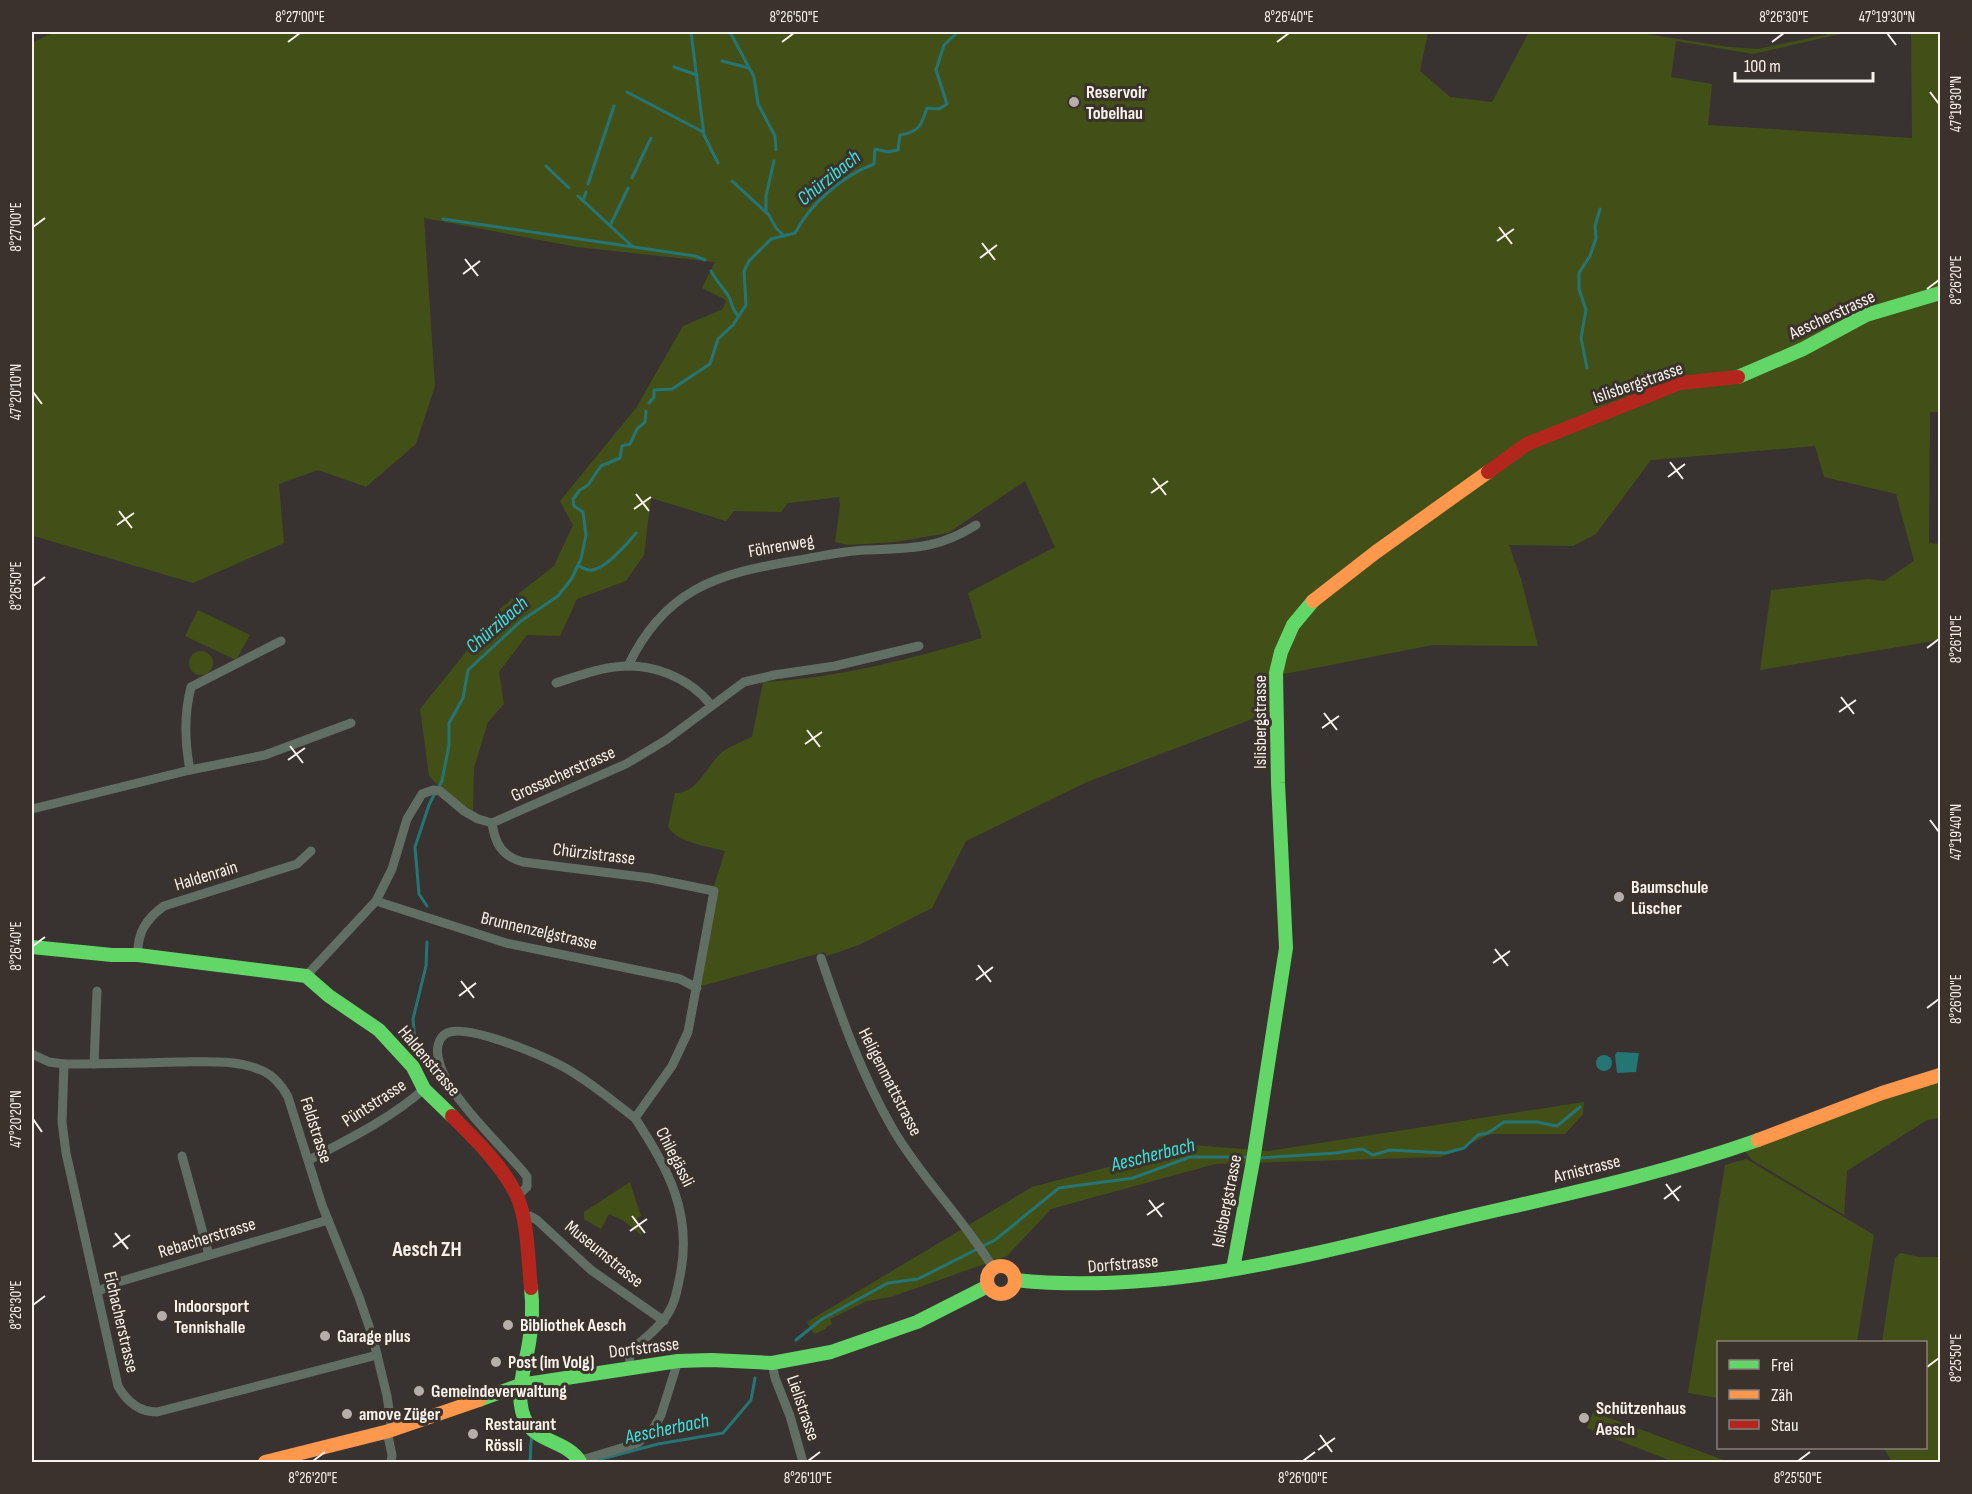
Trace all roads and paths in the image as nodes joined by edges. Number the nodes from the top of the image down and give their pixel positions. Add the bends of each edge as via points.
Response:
1 (1941, 293) edge
2 (1742, 376) joint
3 (976, 525) dead end
4 (281, 641) dead end
5 (919, 646) dead end
6 (628, 666) junction
7 (556, 683) dead end
8 (711, 705) junction
9 (351, 723) dead end
10 (190, 770) junction
11 (32, 809) edge
12 (492, 823) junction
13 (311, 851) dead end
14 (714, 891) joint
15 (376, 902) junction
16 (32, 947) edge
17 (138, 955) junction
18 (821, 958) dead end
19 (306, 975) junction
20 (697, 988) junction
21 (97, 991) dead end
22 (32, 1054) edge
23 (64, 1064) junction
24 (94, 1064) junction
25 (1941, 1075) edge
26 (424, 1089) junction
27 (634, 1118) junction
28 (182, 1156) dead end
29 (309, 1160) junction
30 (517, 1196) junction
31 (523, 1217) junction
32 (328, 1220) junction
33 (209, 1255) junction
34 (993, 1268) junction
35 (1233, 1269) junction
36 (1015, 1280) junction
37 (988, 1286) junction
38 (97, 1292) junction
39 (664, 1321) junction
40 (376, 1355) junction
41 (678, 1361) junction
42 (772, 1364) junction
43 (631, 1367) junction
44 (520, 1385) junction
45 (389, 1431) junction
46 (579, 1461) edge
47 (265, 1462) edge
48 (391, 1462) edge
49 (803, 1462) edge

1 - 2 street, Aescherstrasse via 1866,315
2 - 35 street, Islisbergstrasse via 1680,384 1527,444 1311,602 1293,625 1276,673 1287,948
3 - 6 street, Föhrenweg via 958,537 910,549 834,554 719,577 696,588 650,627
4 - 10 street via 191,687 186,749
5 - 8 street, Grossacherstrasse via 744,682
6 - 7 street via 600,669
6 - 8 street via 649,668 682,680
8 - 12 street, Grossacherstrasse via 666,740 626,764
9 - 10 street via 265,756
10 - 11 street
12 - 14 street, Chürzistrasse via 494,838 512,859
12 - 15 street via 478,819 436,791 422,794 407,819 392,869
13 - 17 street, Haldenrain via 297,864 164,906 150,916 141,930
14 - 20 street, Chilegässli
15 - 19 street
15 - 20 street, Brunnenzelgstrasse via 506,943 680,979
16 - 17 street
17 - 19 street
18 - 34 street, Heligenmattstrasse via 845,1031 894,1131
19 - 26 street, Haldenstrasse via 324,993 379,1030 413,1067
20 - 27 street, Chilegässli via 688,1032 672,1066
21 - 24 street
22 - 23 street, Feldstrasse
23 - 24 street, Feldstrasse
23 - 38 street, Eichacherstrasse via 62,1122 66,1153
24 - 29 street, Feldstrasse via 202,1062 258,1069 288,1096
25 - 35 street, Arnistrasse via 1888,1090 1681,1165
26 - 29 street, Püntstrasse via 369,1128
26 - 30 street, Haldenstrasse via 502,1171
27 - 30 street via 561,1065 514,1044 471,1033 445,1033 438,1044 438,1060 444,1075 467,1108 527,1176 527,1186
27 - 39 street, Chilegässli via 670,1180 682,1221 682,1264 674,1301
28 - 33 street
29 - 32 street, Feldstrasse
30 - 31 street, Haldenstrasse
31 - 39 street, Museumstrasse via 537,1220 591,1270
31 - 44 street, Haldenstrasse via 532,1300 530,1342
32 - 33 street, Rebacherstrasse
32 - 40 street, Feldstrasse via 359,1298
33 - 38 street, Rebacherstrasse
34 - 36 street via 1010,1269
34 - 37 street via 987,1278
35 - 36 street, Dorfstrasse via 1083,1286
36 - 37 street via 1003,1294
37 - 42 street, Dorfstrasse via 867,1341
38 - 40 street, Eichacherstrasse via 118,1386 129,1401 150,1412
39 - 43 street, Chilegässli via 631,1350
40 - 45 street, Feldstrasse via 387,1396
41 - 42 street, Dorfstrasse
41 - 43 street, Dorfstrasse
41 - 46 street via 662,1415 653,1429 638,1443
42 - 49 street, Lielistrasse
43 - 44 street, Dorfstrasse
44 - 45 street, Dorfstrasse
44 - 46 street via 528,1424
45 - 47 street, Dorfstrasse
45 - 48 street, Feldstrasse

